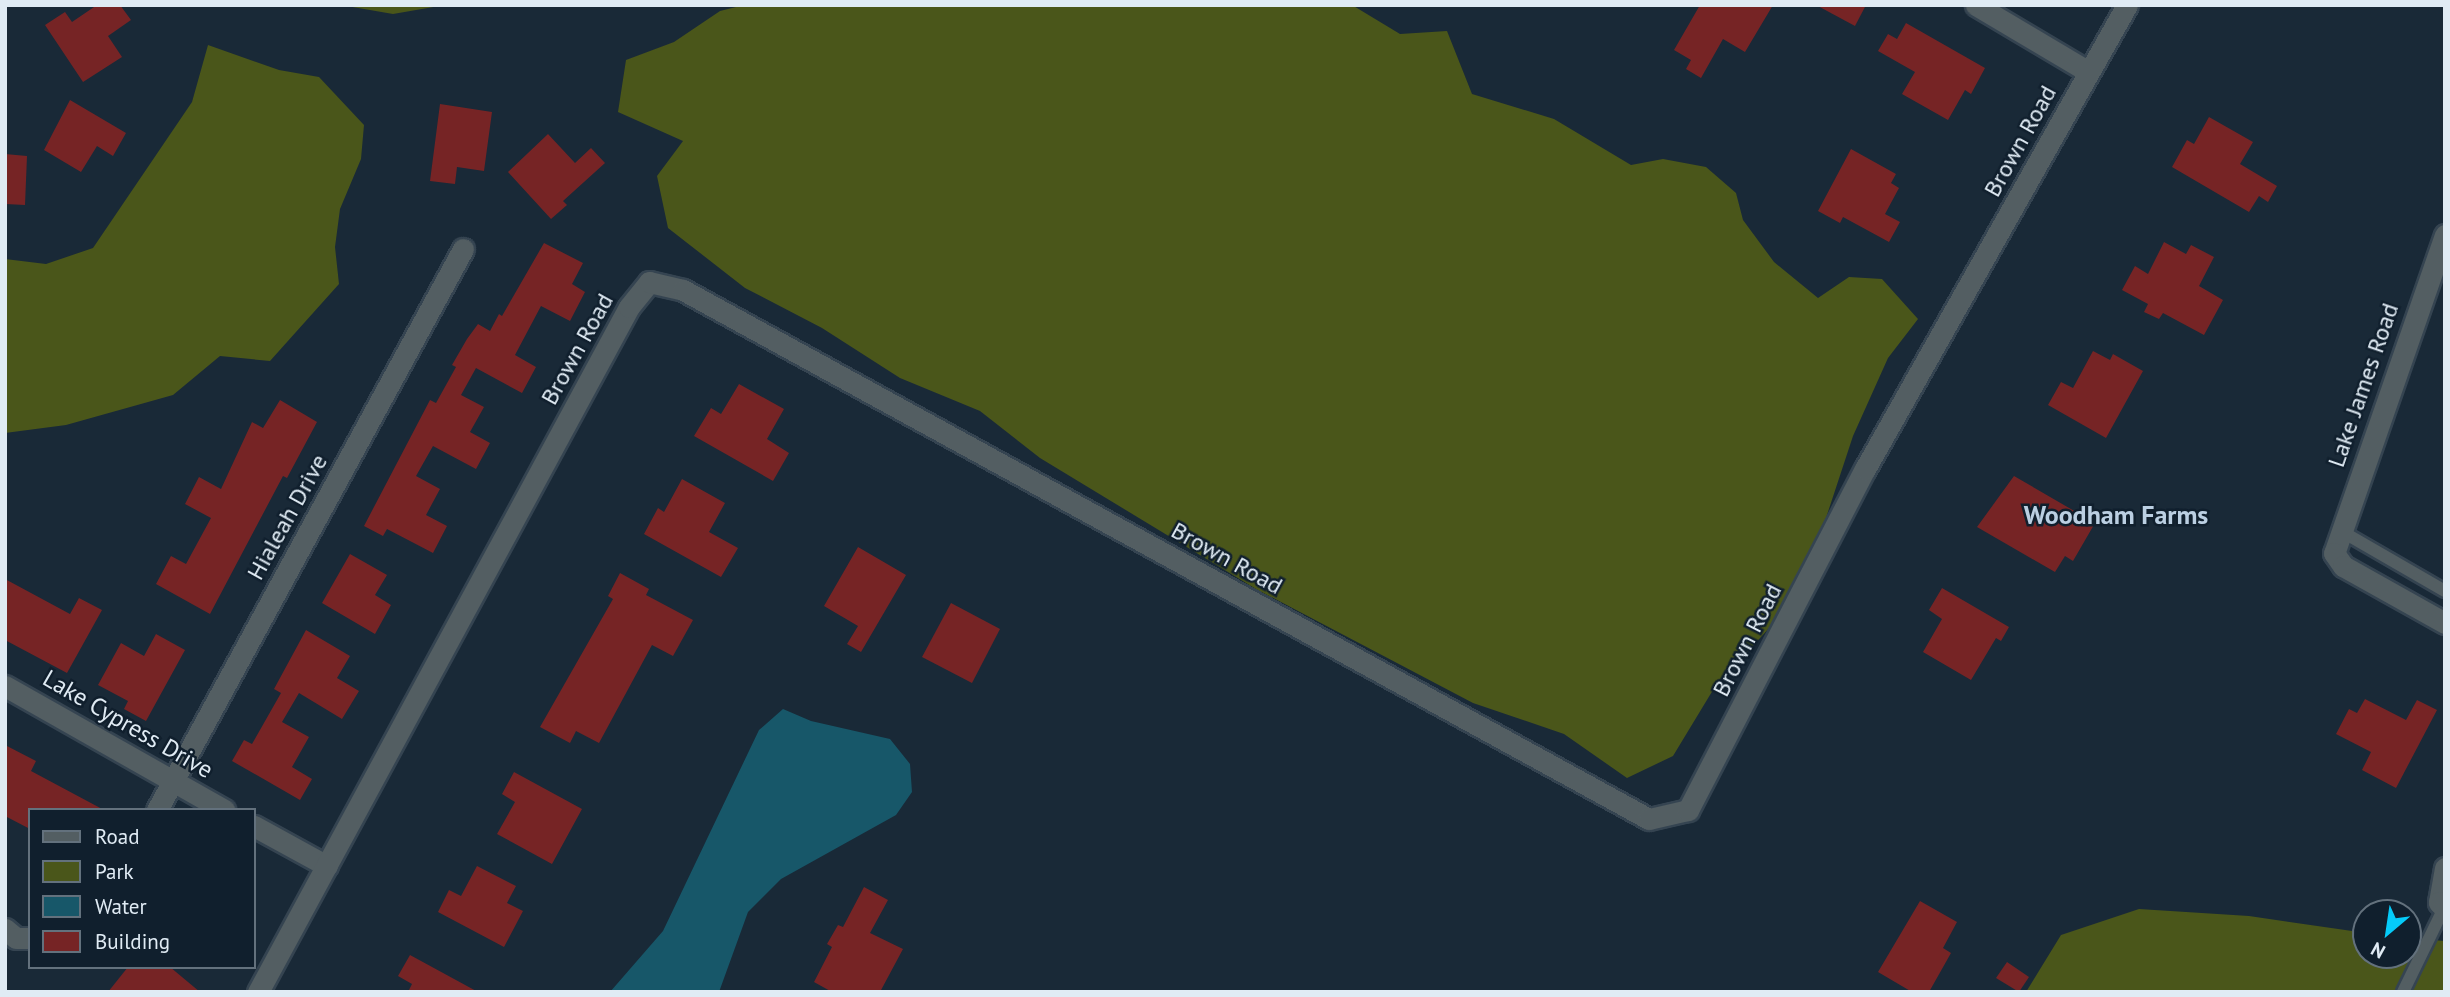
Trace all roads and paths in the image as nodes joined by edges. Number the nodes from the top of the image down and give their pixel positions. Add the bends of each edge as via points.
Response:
1 (1976, 5) edge
2 (2127, 5) edge
3 (2089, 72) junction
4 (2445, 235) edge
5 (463, 249) dead end
6 (2341, 531) junction
7 (2445, 591) edge
8 (2445, 623) edge
9 (5, 686) edge
10 (172, 782) junction
11 (158, 808) edge
12 (220, 808) edge
13 (256, 827) edge
14 (327, 866) junction
15 (2445, 868) edge
16 (2444, 909) edge
17 (5, 929) edge
18 (28, 938) edge
19 (258, 992) edge
20 (2403, 992) edge

1 - 3 street
2 - 3 street, Brown Road
3 - 14 street, Brown Road via 1865,469 1688,810 1648,818 683,290 649,282 629,307
4 - 6 street, Lake James Road
5 - 10 street, Hialeah Drive
6 - 7 lane
6 - 8 street, Lake James Road via 2334,553 2343,566
9 - 10 street, Lake Cypress Drive
10 - 11 street, Hialeah Drive
10 - 12 street, Lake Cypress Drive
13 - 14 street
14 - 19 street, Brown Road
15 - 16 street via 2439,902
16 - 20 lane
17 - 18 street via 16,938

